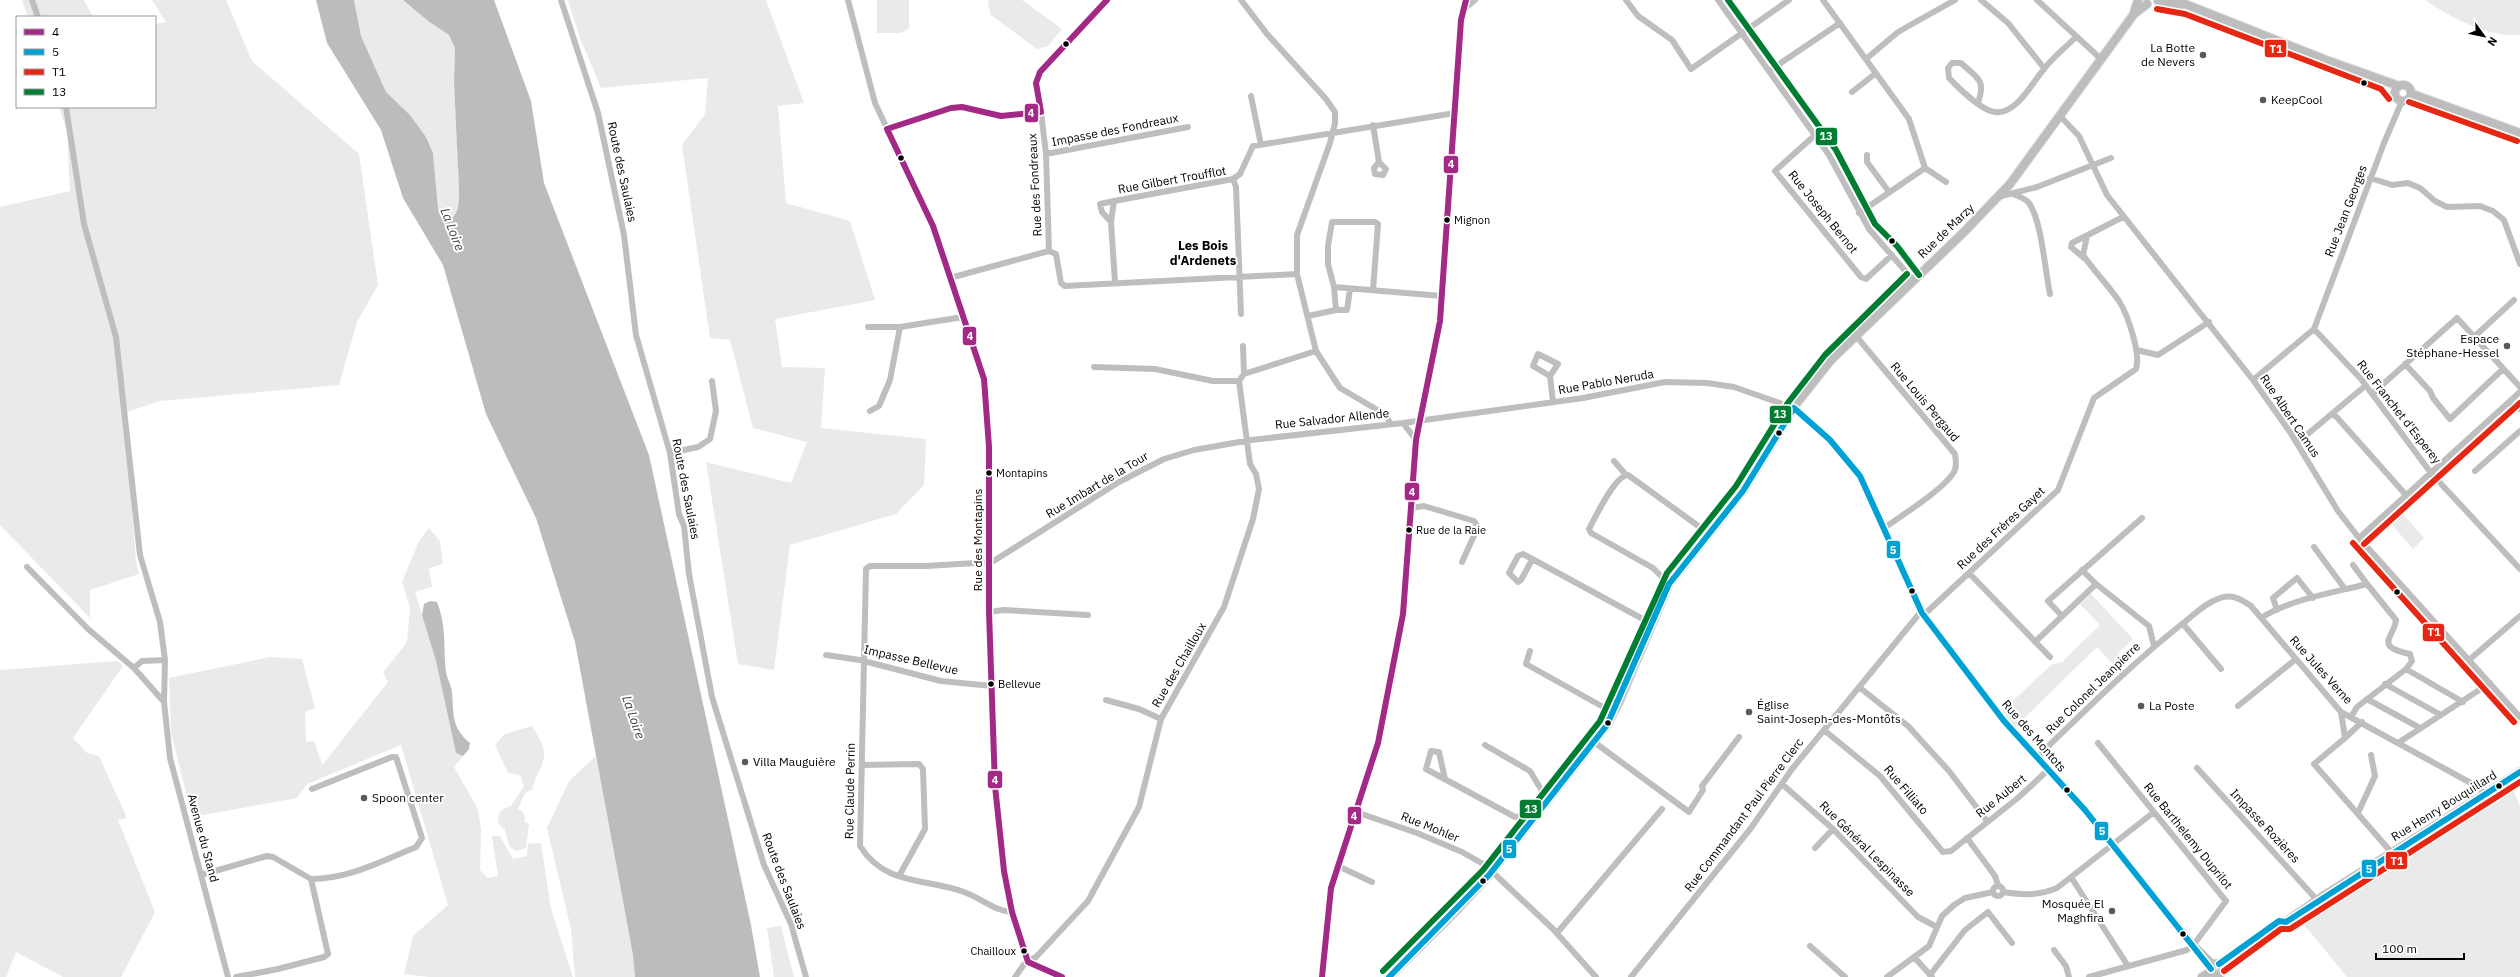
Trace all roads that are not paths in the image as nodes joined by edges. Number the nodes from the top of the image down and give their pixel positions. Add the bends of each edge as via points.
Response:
1 (32, 0) edge
2 (561, 0) edge
3 (848, 0) edge
4 (1107, 0) edge
5 (1241, 0) edge
6 (1466, 0) edge
7 (1475, 0) edge
8 (1626, 0) edge
9 (1718, 0) edge
10 (1789, 0) edge
11 (1823, 0) edge
12 (1955, 0) edge
13 (1981, 0) edge
14 (2037, 0) edge
15 (2158, 0) edge
16 (2175, 0) edge
17 (2142, 1) edge
18 (2188, 6) junction
19 (1463, 10) junction
20 (38, 16) edge
21 (1840, 23) junction
22 (1740, 33) junction
23 (2076, 36) junction
24 (1866, 59) junction
25 (2101, 59) junction
26 (2044, 68) junction
27 (1769, 71) junction
28 (1876, 73) junction
29 (2386, 82) junction
30 (2399, 86) junction
31 (1852, 92) dead end
32 (2395, 94) junction
33 (2412, 94) junction
34 (1251, 96) dead end
35 (2402, 101) junction
36 (1978, 103) junction
37 (66, 108) edge
38 (1041, 112) junction
39 (1455, 113) junction
40 (2060, 116) junction
41 (1374, 125) junction
42 (1188, 127) dead end
43 (887, 129) junction
44 (1332, 133) junction
45 (2520, 133) edge
46 (1815, 135) junction
47 (1261, 145) junction
48 (1046, 154) junction
49 (1867, 155) dead end
50 (2111, 158) dead end
51 (1379, 162) dead end
52 (2093, 166) junction
53 (1925, 168) junction
54 (2370, 178) junction
55 (1233, 179) junction
56 (1946, 182) dead end
57 (2025, 191) junction
58 (1889, 192) junction
59 (2012, 194) junction
60 (1998, 197) junction
61 (2025, 199) junction
62 (1114, 201) junction
63 (1859, 213) junction
64 (2123, 217) junction
65 (1111, 222) junction
66 (2087, 236) junction
67 (1049, 251) junction
68 (1892, 255) junction
69 (2086, 259) junction
70 (2520, 264) edge
71 (1297, 274) junction
72 (1240, 276) junction
73 (950, 278) junction
74 (1913, 280) junction
75 (1115, 282) junction
76 (1334, 287) junction
77 (1350, 289) junction
78 (1373, 290) junction
79 (2050, 294) dead end
80 (1442, 296) junction
81 (2514, 300) dead end
82 (1336, 310) junction
83 (1241, 314) dead end
84 (1308, 316) junction
85 (963, 317) junction
86 (2208, 322) junction
87 (868, 327) dead end
88 (900, 327) junction
89 (2314, 329) junction
90 (1856, 336) junction
91 (2474, 337) junction
92 (1243, 346) dead end
93 (2137, 350) junction
94 (1316, 351) junction
95 (2405, 364) junction
96 (1094, 367) dead end
97 (2503, 370) junction
98 (1244, 374) junction
99 (1550, 376) dead end
100 (2253, 380) junction
101 (712, 381) dead end
102 (1239, 382) junction
103 (2366, 386) junction
104 (2520, 387) edge
105 (2520, 392) edge
106 (2372, 394) junction
107 (1553, 402) junction
108 (2508, 403) junction
109 (1794, 408) junction
110 (2520, 409) edge
111 (870, 411) dead end
112 (2333, 413) junction
113 (1420, 421) junction
114 (1390, 423) junction
115 (1403, 423) junction
116 (2520, 431) edge
117 (1247, 440) junction
118 (1416, 440) junction
119 (2297, 443) junction
120 (670, 453) junction
121 (1614, 461) dead end
122 (2475, 471) dead end
123 (2431, 472) junction
124 (1626, 475) junction
125 (2406, 495) junction
126 (1411, 508) junction
127 (2142, 518) dead end
128 (1884, 528) junction
129 (1708, 533) junction
130 (2359, 538) junction
131 (2314, 547) dead end
132 (1532, 560) dead end
133 (1462, 562) dead end
134 (988, 563) junction
135 (2352, 565) dead end
136 (27, 567) dead end
137 (2520, 569) edge
138 (2082, 570) junction
139 (1969, 573) junction
140 (1670, 584) junction
141 (2096, 584) junction
142 (2367, 584) junction
143 (2345, 590) junction
144 (2313, 598) junction
145 (2277, 610) junction
146 (989, 612) junction
147 (1922, 613) junction
148 (1088, 615) dead end
149 (2062, 616) junction
150 (2520, 616) edge
151 (2261, 618) junction
152 (1652, 624) junction
153 (2183, 624) junction
154 (2035, 642) junction
155 (2154, 646) junction
156 (1530, 650) dead end
157 (826, 655) dead end
158 (2050, 657) dead end
159 (2296, 659) junction
160 (165, 660) junction
161 (2469, 660) junction
162 (864, 661) junction
163 (134, 668) junction
164 (2221, 669) dead end
165 (2406, 669) junction
166 (2490, 683) junction
167 (2385, 684) junction
168 (992, 686) junction
169 (1859, 687) junction
170 (2367, 699) junction
171 (1106, 700) dead end
172 (164, 702) junction
173 (2463, 702) junction
174 (2238, 706) dead end
175 (2341, 712) junction
176 (1614, 713) junction
177 (2441, 715) junction
178 (2352, 717) junction
179 (2520, 717) edge
180 (1161, 719) junction
181 (2362, 722) junction
182 (2420, 728) junction
183 (1824, 730) junction
184 (1739, 737) dead end
185 (2345, 738) junction
186 (1594, 742) junction
187 (2098, 743) dead end
188 (2398, 743) junction
189 (1485, 745) dead end
190 (2371, 755) dead end
191 (2036, 758) junction
192 (862, 765) junction
193 (2197, 768) dead end
194 (2048, 770) junction
195 (2520, 772) edge
196 (1445, 779) junction
197 (1782, 784) junction
198 (312, 789) dead end
199 (2484, 795) junction
200 (1548, 801) junction
201 (1662, 809) dead end
202 (1356, 812) junction
203 (2154, 812) junction
204 (2358, 814) junction
205 (1534, 818) junction
206 (1987, 821) junction
207 (1833, 829) junction
208 (1966, 838) junction
209 (2113, 844) junction
210 (1815, 848) dead end
211 (2392, 853) junction
212 (1338, 866) junction
213 (1492, 871) junction
214 (201, 875) junction
215 (899, 876) junction
216 (2071, 877) junction
217 (312, 879) junction
218 (1372, 882) dead end
219 (1998, 885) junction
220 (1993, 892) junction
221 (2003, 892) junction
222 (2317, 900) junction
223 (1012, 912) junction
224 (1937, 927) junction
225 (1557, 933) junction
226 (2012, 943) dead end
227 (2194, 944) junction
228 (1810, 946) dead end
229 (2054, 950) dead end
230 (1915, 958) junction
231 (1028, 962) junction
232 (2128, 966) junction
233 (2216, 972) edge
234 (1890, 976) edge
235 (1931, 976) edge
236 (228, 977) edge
237 (236, 977) edge
238 (806, 977) edge
239 (1015, 977) edge
240 (1062, 977) edge
241 (1322, 977) edge
242 (1388, 977) edge
243 (1596, 977) edge
244 (1632, 977) edge
245 (1845, 977) edge
246 (2069, 977) edge
247 (2089, 977) edge
248 (2202, 977) edge

1 - 20 street
2 - 120 street, Route des Saulaies via 598,113 624,235 636,335
3 - 43 street, Rue des Montapins via 875,103
4 - 38 street, Rue des Fondreaux via 1040,72 1036,83
5 - 44 street via 1267,34 1332,106 1335,112
6 - 19 street
7 - 19 street
8 - 22 street via 1638,16 1672,40 1691,69
9 - 22 street
10 - 22 street
11 - 21 street
12 - 24 street via 1898,32
13 - 26 street via 2008,23
14 - 23 street
15 - 17 main road
15 - 18 main road
16 - 18 main road
17 - 25 main road, Rue de Marzy
18 - 29 main road
19 - 39 street
21 - 24 street
21 - 27 street
22 - 27 street
23 - 25 street
23 - 26 street
24 - 28 street
25 - 40 main road, Rue de Marzy
26 - 36 street via 2022,97 2004,111 1993,112
27 - 46 street
28 - 31 street
28 - 53 street via 1909,119
29 - 30 main road
29 - 32 main road
30 - 32 main road
30 - 33 main road via 2407,86
32 - 35 main road
33 - 35 main road via 2407,100
33 - 45 main road
34 - 47 street
35 - 54 street, Rue Jean Georges
36 - 36 street via 1948,78 1948,68 1952,63 1961,63 1982,83
37 - 160 street, Avenue du Stand via 84,224 116,337 140,555 160,622
38 - 43 street via 1001,116 951,108
38 - 48 street, Rue des Fondreaux
39 - 41 street
39 - 80 street
40 - 52 street, Rue Albert Camus via 2079,136
40 - 60 main road, Rue de Marzy
41 - 44 street
41 - 51 street
42 - 48 street, Impasse des Fondreaux
43 - 73 street, Rue des Montapins via 933,226
44 - 47 street
44 - 71 street via 1298,235
46 - 63 street via 1829,155
46 - 68 street, Rue Joseph Bernot via 1776,171 1861,276 1866,279
47 - 55 street via 1253,146 1240,174
48 - 67 street, Rue des Fondreaux
49 - 58 street via 1867,162
50 - 52 street
52 - 57 street
52 - 64 street, Rue Albert Camus via 2107,195
53 - 56 street
53 - 58 street
54 - 70 street via 2392,184 2408,183 2420,188 2447,207 2480,206 2494,211 2504,220
54 - 89 street, Rue Jean Georges
55 - 62 street, Rue Gilbert Troufflot
55 - 72 street, Rue Gilbert Troufflot via 1236,187
57 - 59 street
57 - 61 street
58 - 63 street
59 - 60 street
59 - 61 street
60 - 74 main road, Rue de Marzy
61 - 79 street via 2032,208 2039,232
62 - 65 street, Rue Gilbert Troufflot
62 - 65 street, Rue Gilbert Troufflot via 1100,204 1102,212
63 - 68 street via 1869,229
64 - 66 street
64 - 86 street, Rue Albert Camus
65 - 75 street, Rue Gilbert Troufflot
66 - 69 street via 2083,255
66 - 69 street via 2072,243 2071,247
67 - 73 street, Rue des Fondreaux
67 - 75 street via 1056,254 1061,283 1065,286
68 - 74 street
69 - 93 street via 2120,302
71 - 72 street
71 - 84 street
72 - 75 street
72 - 83 street, Rue Gilbert Troufflot
73 - 85 street, Rue des Montapins
74 - 90 main road, Rue de Marzy
76 - 77 street
76 - 78 street via 1328,264 1332,222 1375,222 1378,224
76 - 82 street
77 - 78 street
77 - 82 street via 1347,310
78 - 80 street
80 - 113 street via 1440,321
81 - 91 street
82 - 84 street
84 - 94 street
85 - 88 street
85 - 134 street, Rue des Montapins via 984,379 989,447
86 - 93 street via 2158,355
86 - 100 street, Rue Albert Camus
87 - 88 street
88 - 111 street via 890,380 879,406
89 - 100 street
89 - 103 street, Rue Franchet d'Esperey
90 - 109 main road, Rue de Marzy via 1831,360
90 - 128 street, Rue Louis Pergaud via 1955,454 1954,472 1917,505
91 - 95 street via 2457,318
91 - 97 street
92 - 98 street
93 - 139 street, Rue des Frères Gayet via 2136,369 2094,398 2058,490
94 - 98 street
94 - 114 street via 1340,388 1386,416
95 - 97 street via 2430,391 2450,419
95 - 106 street
96 - 102 street via 1155,369 1213,381
97 - 104 street
98 - 102 street
99 - 107 street
100 - 119 street, Rue Albert Camus
101 - 120 street via 716,411 710,439 698,447
102 - 117 street, Rue des Chailloux
103 - 106 street, Rue Franchet d'Esperey
103 - 112 street
105 - 108 street
106 - 123 street, Rue Franchet d'Esperey
107 - 109 street, Rue Pablo Neruda via 1677,381 1734,387
107 - 113 street, Rue Pablo Neruda
108 - 110 street
108 - 123 street
109 - 128 street, Rue des Montots via 1849,460 1860,476
109 - 129 main road, Rue de Marzy via 1743,491
112 - 119 street
112 - 125 street
113 - 115 street, Rue Salvador Allende
113 - 118 street
114 - 115 street, Rue Salvador Allende
114 - 117 street, Rue Salvador Allende
115 - 118 street
116 - 122 street
117 - 134 street, Rue Imbart de la Tour via 1194,450 1160,460 1119,482
117 - 180 street, Rue des Chailloux via 1250,464 1260,489 1232,589 1224,608
118 - 126 street
119 - 130 street, Rue Albert Camus via 2338,511
120 - 238 street, Route des Saulaies via 712,697 756,842 791,924
121 - 124 street
123 - 125 street
123 - 137 street, Rue Franchet d'Esperey
124 - 129 street
124 - 140 street via 1608,494 1589,529 1591,533 1653,568
125 - 130 street
126 - 133 street via 1424,506 1474,521 1478,527
126 - 202 street via 1403,614 1392,680 1378,743
127 - 138 street
128 - 147 street, Rue des Montots
129 - 140 main road, Rue de Marzy
130 - 161 street, Rue Albert Camus
131 - 143 street
132 - 152 street
134 - 146 street, Rue des Montapins
134 - 162 street, Rue Claude Perrin via 870,566 866,569
135 - 142 street
136 - 163 street via 88,629
138 - 141 street, Rue Colonel Jeanpierre
138 - 149 street via 2048,601
139 - 147 street, Rue des Frères Gayet via 1928,611
139 - 154 street
140 - 152 main road, Rue de Marzy
141 - 149 street
141 - 155 street, Rue Colonel Jeanpierre via 2149,626
142 - 143 street
142 - 165 street via 2396,620 2387,637 2388,642 2399,651 2410,654 2412,661
143 - 144 street
144 - 145 street
144 - 145 street via 2297,578 2273,598
145 - 151 street
146 - 148 street via 1004,610
146 - 168 street, Rue des Montapins
147 - 169 street, Rue Commandant Paul Pierre Clerc
147 - 191 street, Rue des Montots via 2004,721
149 - 154 street
150 - 161 street
151 - 153 street, Rue Jules Verne via 2241,599 2221,598 2209,603
151 - 159 street, Rue Jules Verne
152 - 176 main road, Rue de Marzy
153 - 155 street, Rue Jules Verne
153 - 164 street
154 - 158 street
155 - 191 street, Rue Colonel Jeanpierre
156 - 176 street via 1526,664
157 - 162 street, Impasse Bellevue
159 - 174 street
159 - 175 street, Rue Jules Verne
160 - 163 street via 142,661
160 - 172 street, Avenue du Stand
161 - 166 street, Rue Albert Camus
162 - 168 street, Impasse Bellevue via 942,681
162 - 192 street, Rue Claude Perrin
163 - 172 street
165 - 167 street
165 - 173 street
166 - 173 street
166 - 179 street, Rue Albert Camus
167 - 170 street
167 - 177 street
168 - 223 street, Rue des Montapins via 995,786 1004,872
169 - 183 street, Rue Commandant Paul Pierre Clerc
169 - 206 street via 1908,726 1949,771
170 - 178 street via 2357,707
170 - 182 street
171 - 180 street via 1139,709
172 - 214 street, Avenue du Stand via 170,758
173 - 177 street
175 - 178 street, Rue Jules Verne
175 - 185 street
176 - 186 main road, Rue de Marzy
177 - 182 street
178 - 181 street, Rue Jules Verne
180 - 231 street, Rue des Chailloux via 1139,807 1092,895 1036,957
181 - 185 street
181 - 188 street, Rue Jules Verne
182 - 188 street
183 - 197 street, Rue Commandant Paul Pierre Clerc
183 - 208 street, Rue Filliato via 1880,776 1943,852 1951,851
184 - 186 street via 1702,786 1703,790 1689,812
185 - 204 street via 2314,764
186 - 200 main road, Rue de Marzy
187 - 203 street, Rue Barthelemy Duprilot
188 - 199 street, Rue Jules Verne via 2480,788
189 - 200 street via 1530,771
190 - 204 street via 2375,776
191 - 194 street, Rue des Montots
192 - 215 street, Rue Claude Perrin via 860,846 867,858 881,869
192 - 215 street via 919,764 923,769 925,829
193 - 222 street, Impasse Rozières
194 - 206 street, Rue Aubert via 2019,797
194 - 209 street, Rue des Montots
195 - 199 main road, Rue Henry Bouquillard
196 - 196 street via 1426,769 1431,751 1439,752
196 - 205 street via 1515,817 1530,815
197 - 207 street, Rue Général Lespinasse
197 - 244 street, Rue Commandant Paul Pierre Clerc via 1751,828
198 - 217 street via 392,756 396,757 422,838 416,847 355,872
199 - 211 main road, Rue Henry Bouquillard
200 - 205 main road, Rue de Marzy
201 - 225 street
202 - 212 street
202 - 213 street, Rue Mohler via 1462,852
203 - 209 street
203 - 227 street, Rue Barthelemy Duprilot via 2226,901
204 - 211 street
205 - 213 main road, Rue de Marzy
206 - 208 street, Rue Aubert
207 - 210 street
207 - 224 street, Rue Général Lespinasse via 1918,917
208 - 219 street via 1995,876
209 - 216 street
209 - 227 street, Rue des Montots
211 - 222 main road, Rue Henry Bouquillard
212 - 218 street
212 - 241 street via 1331,888
213 - 225 street, Rue Mohler
213 - 242 main road, Rue de Marzy via 1454,913
214 - 217 street via 267,856
214 - 236 street, Avenue du Stand
215 - 223 street, Rue Claude Perrin via 914,882 958,890 973,895 1001,912
216 - 221 street via 2045,894 2030,896
216 - 232 street
217 - 237 street via 328,954 278,970
219 - 220 street
219 - 221 street via 2002,887
220 - 221 street via 1998,896
220 - 224 street via 1966,898 1954,905 1942,916
222 - 233 main road, Rue Henry Bouquillard via 2241,953 2232,955
223 - 231 street, Rue des Montapins
224 - 230 street via 1929,946
225 - 243 street, Rue Mohler
226 - 235 street via 1988,912 1966,930
227 - 232 street via 2187,950
227 - 233 street, Rue des Montots
228 - 245 street
229 - 246 street via 2066,966
230 - 234 street
230 - 235 street
231 - 239 street
231 - 240 street
232 - 247 street
233 - 248 main road, Rue Henry Bouquillard

